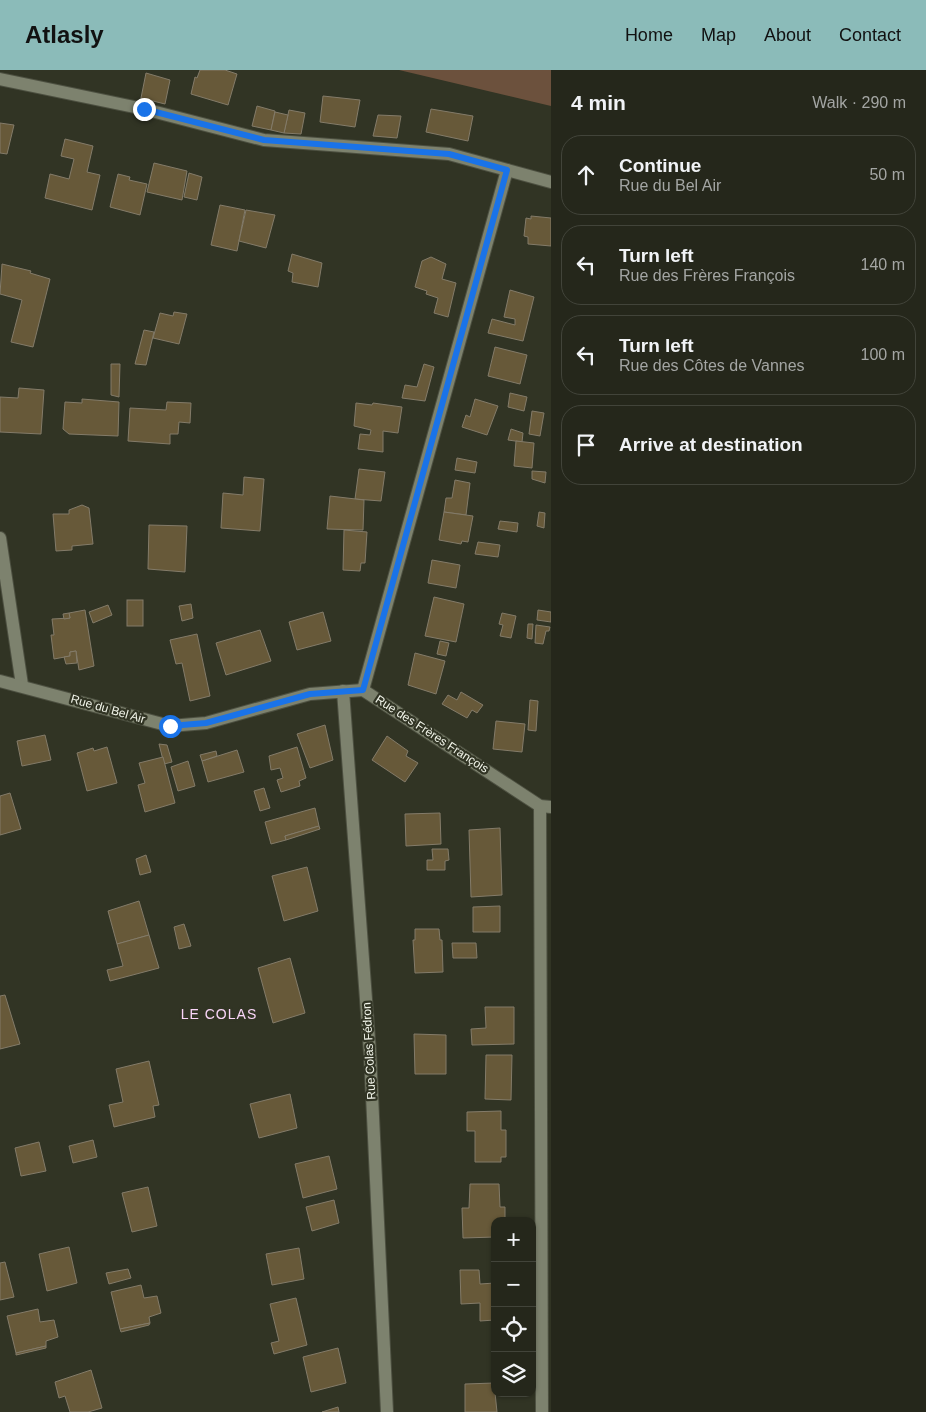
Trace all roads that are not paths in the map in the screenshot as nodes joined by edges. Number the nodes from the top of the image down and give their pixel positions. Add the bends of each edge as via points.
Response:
1 (0, 80) edge
2 (507, 170) junction
3 (551, 182) edge
4 (0, 538) edge
5 (0, 681) edge
6 (22, 685) junction
7 (363, 690) junction
8 (343, 691) junction
9 (546, 806) edge
10 (387, 1412) edge
11 (542, 1412) edge

1 - 2 street via 144,109 264,140 449,154
2 - 3 street
2 - 7 street, Rue des Frères François
4 - 6 street
5 - 6 street, Rue du Bel Air
6 - 8 street, Rue du Bel Air via 170,726 206,723 310,694
7 - 8 street, Rue du Bel Air
7 - 9 street, Rue des Frères François
8 - 10 street, Rue Colas Fédron via 370,1053
9 - 11 street

